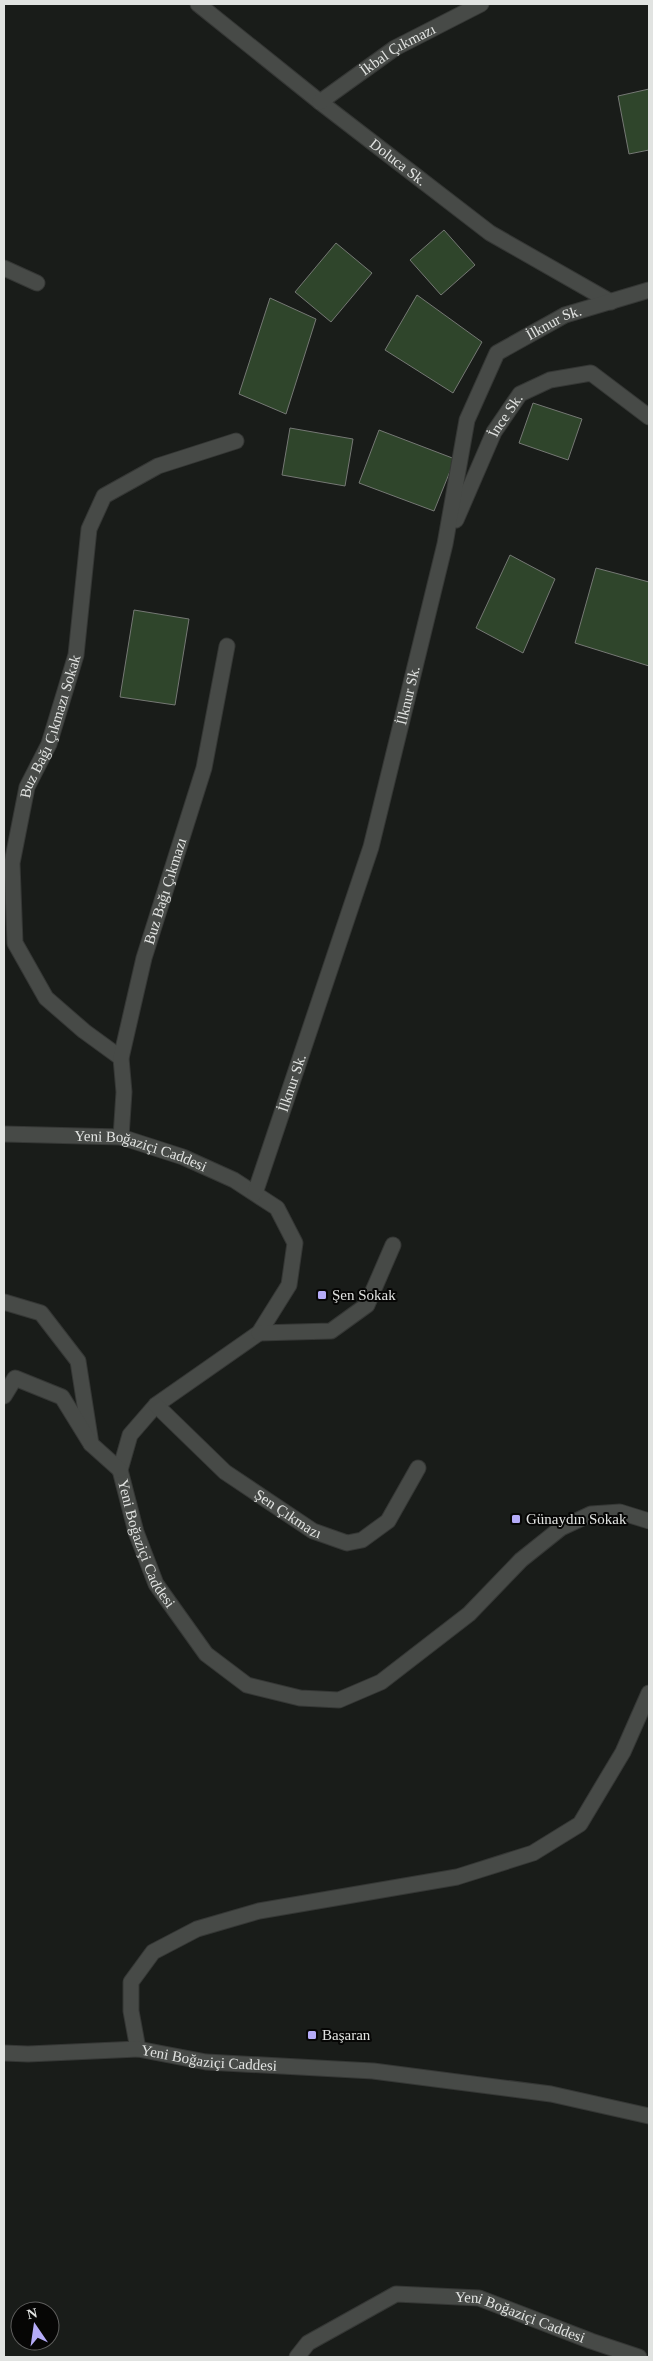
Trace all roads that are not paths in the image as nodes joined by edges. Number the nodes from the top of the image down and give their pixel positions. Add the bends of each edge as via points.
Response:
1 (198, 4) edge
2 (481, 4) edge
3 (320, 102) junction
4 (4, 268) edge
5 (36, 283) dead end
6 (649, 290) edge
7 (611, 302) junction
8 (649, 417) edge
9 (236, 441) dead end
10 (445, 544) junction
11 (227, 646) dead end
12 (121, 1058) junction
13 (4, 1134) edge
14 (121, 1137) junction
15 (255, 1193) junction
16 (393, 1245) dead end
17 (4, 1302) edge
18 (259, 1333) junction
19 (4, 1396) edge
20 (156, 1405) junction
21 (91, 1444) junction
22 (418, 1468) dead end
23 (120, 1470) junction
24 (649, 1521) edge
25 (649, 1693) edge
26 (138, 2049) junction
27 (4, 2053) edge
28 (649, 2116) edge
29 (297, 2357) edge
30 (640, 2357) edge

1 - 3 street, Doluca Sk.
2 - 3 street, İkbal Çıkmazı via 395,48
3 - 7 street, Doluca Sk. via 490,233
4 - 5 street
6 - 7 street, İlknur Sk.
7 - 10 street, İlknur Sk. via 565,315 497,353 467,420
8 - 10 street, İnce Sk. via 591,374 550,380 520,394 494,432
9 - 12 street, Buz Bağı Çıkmazı Sokak via 158,466 104,496 89,529 76,656 49,744 27,787 12,863 15,943 46,998
10 - 15 street, İlknur Sk. via 371,847
11 - 12 street, Buz Bağı Çıkmazı via 204,768 144,958
12 - 14 street, Buz Bağı Çıkmazı via 124,1092
13 - 14 street, Yeni Boğaziçi Caddesi
14 - 15 street, Yeni Boğaziçi Caddesi via 183,1157
15 - 18 street, Yeni Boğaziçi Caddesi via 277,1208 295,1243 289,1285
16 - 18 street via 367,1305 330,1331
17 - 21 street via 41,1313 78,1361
18 - 20 street, Yeni Boğaziçi Caddesi
19 - 21 street via 15,1378 62,1397
20 - 22 street, Şen Çıkmazı via 225,1472 313,1531 347,1543 362,1540 388,1521
20 - 23 street, Yeni Boğaziçi Caddesi via 130,1435
21 - 23 street
23 - 24 street, Yeni Boğaziçi Caddesi via 136,1532 156,1584 206,1654 247,1685 300,1698 339,1700 381,1682 469,1614 521,1560 561,1528 591,1514 620,1512
25 - 26 street, Yeni Boğaziçi Caddesi via 623,1752 580,1824 533,1853 457,1877 259,1911 197,1929 153,1952 131,1982 131,2011
26 - 27 street
26 - 28 street, Yeni Boğaziçi Caddesi via 206,2062 373,2071 551,2094
29 - 30 street, Yeni Boğaziçi Caddesi via 308,2343 396,2294 479,2298

